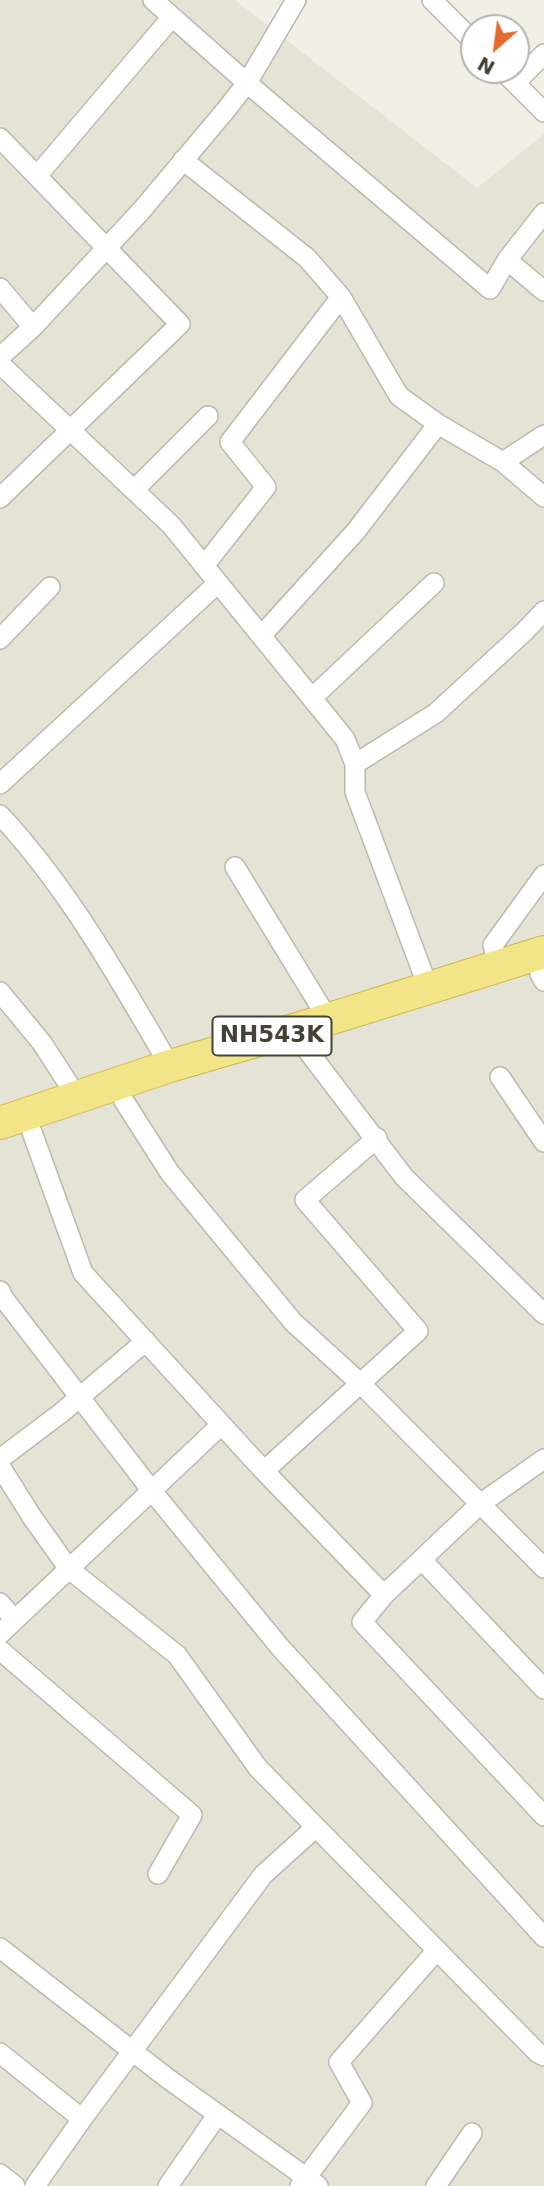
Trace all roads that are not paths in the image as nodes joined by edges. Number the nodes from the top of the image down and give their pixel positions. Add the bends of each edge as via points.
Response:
1 (153, 0) edge
2 (296, 0) edge
3 (432, 0) edge
4 (172, 17) junction
5 (460, 28) edge
6 (247, 83) junction
7 (515, 84) edge
8 (544, 112) edge
9 (0, 138) edge
10 (183, 160) junction
11 (37, 176) junction
12 (544, 213) edge
13 (106, 248) junction
14 (507, 260) junction
15 (0, 288) edge
16 (544, 291) edge
17 (341, 297) junction
18 (33, 327) junction
19 (0, 357) edge
20 (0, 364) edge
21 (208, 416) dead end
22 (439, 424) junction
23 (71, 430) junction
24 (544, 435) edge
25 (503, 463) junction
26 (134, 490) junction
27 (544, 497) edge
28 (0, 498) edge
29 (204, 566) junction
30 (218, 583) junction
31 (434, 583) dead end
32 (50, 587) dead end
33 (544, 611) edge
34 (262, 635) junction
35 (0, 639) edge
36 (312, 698) junction
37 (355, 764) junction
38 (0, 784) edge
39 (0, 815) edge
40 (234, 867) dead end
41 (544, 875) edge
42 (498, 966) junction
43 (543, 970) edge
44 (0, 992) edge
45 (431, 996) junction
46 (328, 1019) junction
47 (304, 1046) junction
48 (170, 1066) junction
49 (500, 1077) dead end
50 (77, 1097) junction
51 (124, 1101) junction
52 (19, 1123) edge
53 (377, 1139) junction
54 (0, 1142) edge
55 (544, 1142) edge
56 (0, 1291) edge
57 (544, 1314) edge
58 (146, 1341) junction
59 (360, 1383) junction
60 (80, 1397) junction
61 (221, 1424) junction
62 (0, 1459) edge
63 (544, 1459) edge
64 (0, 1466) edge
65 (264, 1471) junction
66 (152, 1490) junction
67 (480, 1504) junction
68 (422, 1560) junction
69 (544, 1568) edge
70 (69, 1569) junction
71 (384, 1595) junction
72 (0, 1603) edge
73 (15, 1620) junction
74 (0, 1634) edge
75 (0, 1650) edge
76 (544, 1689) edge
77 (544, 1816) edge
78 (316, 1827) junction
79 (158, 1874) dead end
80 (544, 1937) edge
81 (437, 1950) junction
82 (2, 1956) edge
83 (133, 2051) junction
84 (0, 2053) edge
85 (544, 2056) edge
86 (218, 2114) junction
87 (82, 2119) junction
88 (472, 2133) dead end
89 (0, 2174) edge
90 (308, 2183) edge
91 (15, 2186) edge
92 (35, 2186) edge
93 (168, 2186) edge
94 (436, 2186) edge

1 - 4 street
2 - 6 street
3 - 5 street
4 - 6 street
4 - 11 street
6 - 10 street
6 - 14 street via 490,289
7 - 8 street
9 - 11 street
10 - 13 street
10 - 17 street via 307,258
11 - 13 street
12 - 14 street
13 - 18 street
13 - 23 street via 180,324
14 - 16 street
15 - 18 street
17 - 22 street via 399,396
17 - 29 street via 230,442 266,487
18 - 19 street
20 - 23 street
21 - 26 street
22 - 25 street
22 - 34 street via 356,531
23 - 26 street
23 - 28 street
24 - 25 street
25 - 27 street
26 - 29 street via 171,525
29 - 30 street
30 - 34 street
30 - 38 street
31 - 36 street
32 - 35 street
33 - 37 street via 436,713
34 - 36 street
36 - 37 street via 345,739
37 - 45 street via 355,792
39 - 48 street via 29,846 106,956
40 - 46 street
41 - 42 street via 494,945
42 - 43 highway, NH543K
42 - 45 highway, NH543K
43 - 45 highway, NH543K
44 - 50 street via 42,1043
45 - 46 highway, NH543K
45 - 47 highway, NH543K
46 - 48 highway, NH543K
47 - 51 highway, NH543K
47 - 53 street
48 - 50 highway, NH543K
49 - 55 street
50 - 52 highway, NH543K
51 - 52 highway, NH543K
51 - 59 street via 170,1173 293,1322
52 - 54 highway, NH543K
52 - 58 street via 83,1273
53 - 57 street via 404,1177
53 - 59 street via 305,1200 418,1331
56 - 60 street
58 - 60 street
58 - 61 street
59 - 65 street
59 - 67 street
60 - 62 street
60 - 66 street
61 - 65 street
61 - 66 street
63 - 67 street
64 - 70 street
65 - 71 street
66 - 70 street
66 - 80 street via 279,1646
67 - 68 street
67 - 69 street
68 - 71 street
68 - 76 street
70 - 73 street
70 - 78 street via 177,1655 258,1768
71 - 77 street via 362,1622
72 - 73 street
73 - 74 street
75 - 79 street via 191,1815
78 - 81 street
78 - 83 street via 263,1875
81 - 85 street
81 - 90 street via 339,2062 362,2103
82 - 83 street
83 - 86 street
83 - 87 street
84 - 87 street
86 - 90 street
86 - 93 street
87 - 92 street
88 - 94 street
89 - 91 street

